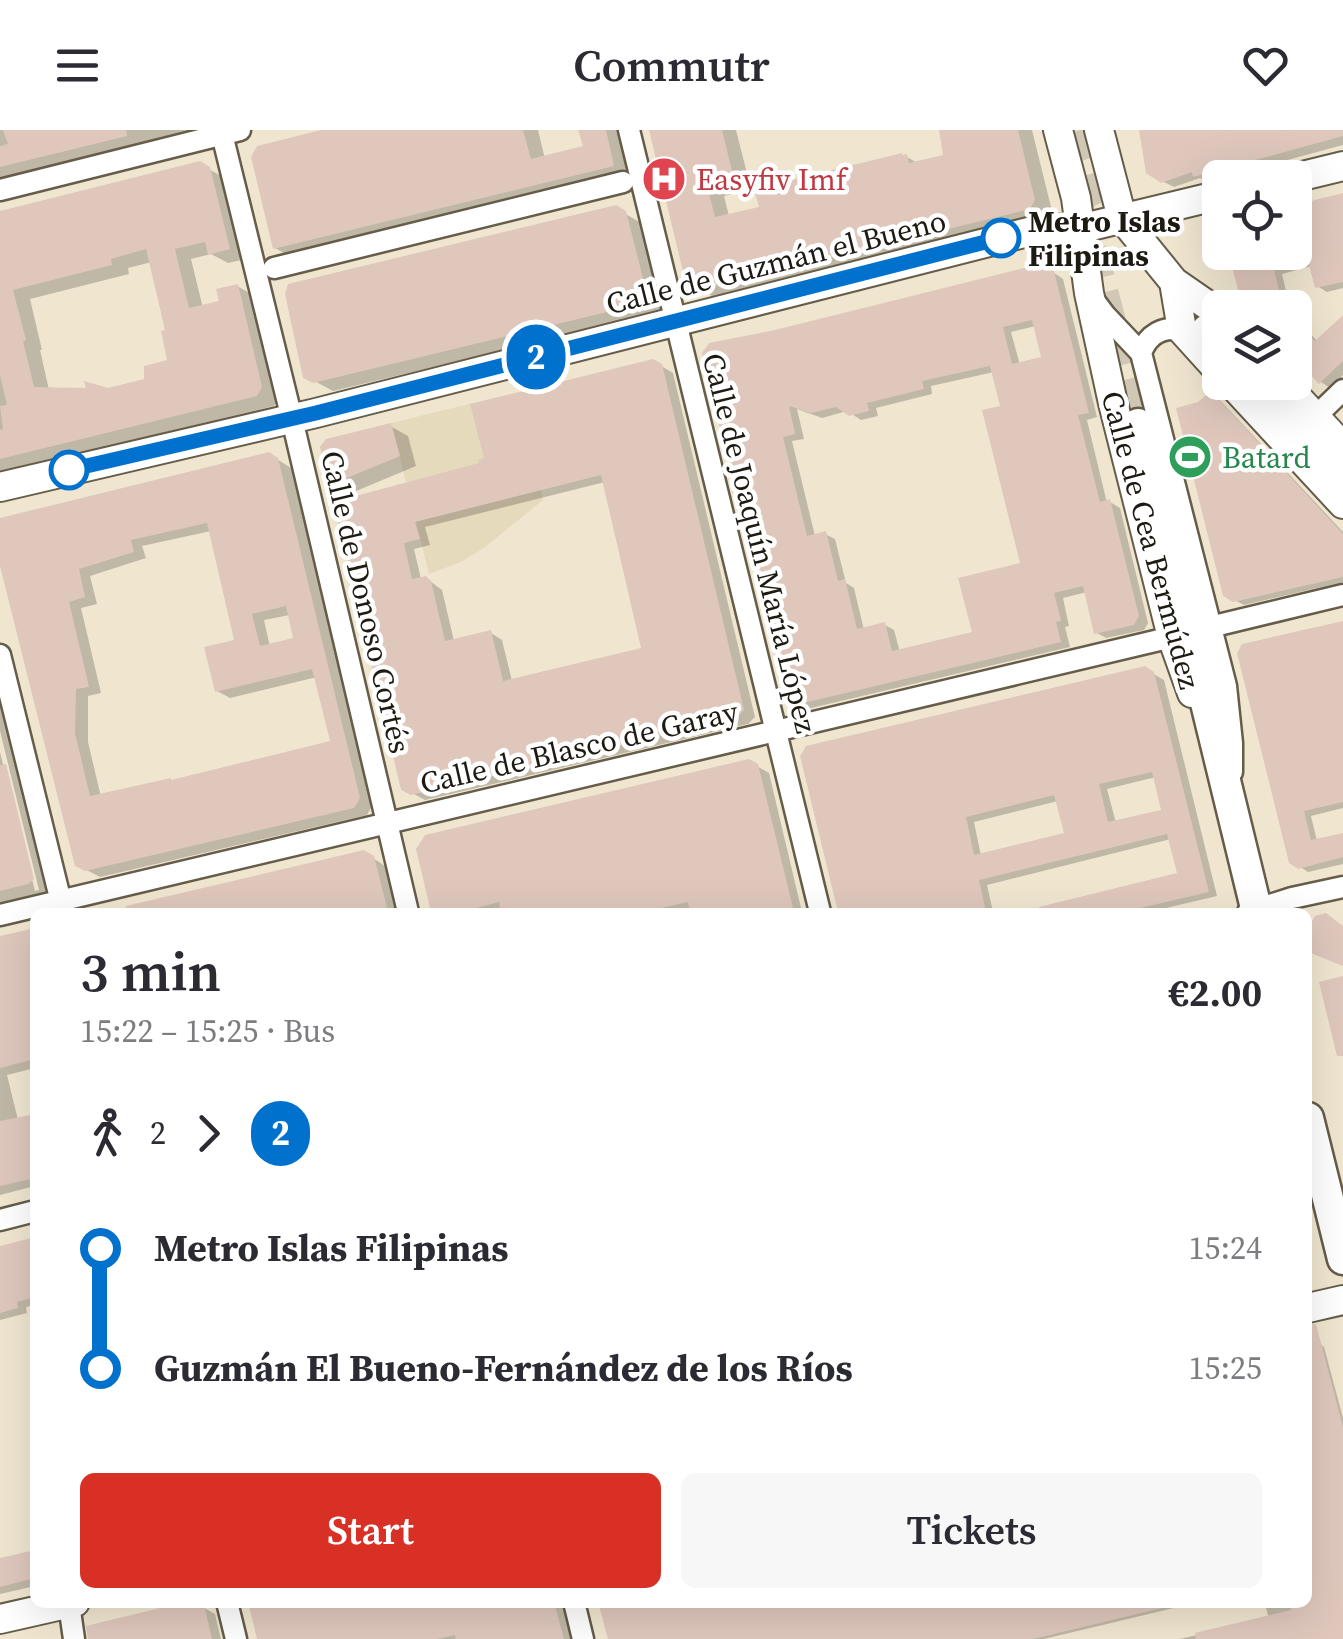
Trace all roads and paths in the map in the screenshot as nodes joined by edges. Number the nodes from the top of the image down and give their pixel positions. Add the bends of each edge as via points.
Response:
1 (629, 130) edge
2 (1058, 130) edge
3 (1099, 130) edge
4 (228, 131) edge
5 (1343, 166) edge
6 (1312, 174) edge
7 (623, 182) dead end
8 (0, 190) edge
9 (1202, 199) edge
10 (1122, 218) junction
11 (1080, 228) junction
12 (274, 268) dead end
13 (1174, 282) junction
14 (1089, 293) junction
15 (675, 322) junction
16 (1202, 323) edge
17 (1202, 323) edge
18 (1202, 330) edge
19 (1142, 352) junction
20 (1343, 390) edge
21 (1247, 400) edge
22 (1272, 400) edge
23 (1300, 400) edge
24 (1315, 416) junction
25 (292, 419) junction
26 (1138, 424) tunnel mouth
27 (1343, 447) edge
28 (1343, 477) edge
29 (0, 486) edge
30 (1343, 504) edge
31 (1343, 595) edge
32 (1210, 627) junction
33 (1172, 637) junction
34 (0, 654) edge
35 (775, 732) junction
36 (1228, 796) junction
37 (387, 823) junction
38 (1343, 887) edge
39 (62, 907) edge
40 (407, 908) edge
41 (819, 908) edge
42 (1252, 908) edge
43 (1264, 908) edge
44 (30, 911) edge
45 (0, 915) edge
46 (1312, 1134) edge
47 (30, 1212) edge
48 (0, 1220) edge
49 (1343, 1259) edge
50 (1343, 1300) edge
51 (1312, 1307) edge
52 (50, 1608) edge
53 (72, 1608) edge
54 (228, 1608) edge
55 (575, 1608) edge
56 (0, 1619) edge
57 (74, 1639) edge
58 (236, 1639) edge
59 (583, 1639) edge

1 - 15 street, Calle de Joaquín María López
2 - 11 street, Calle de Cea Bermúdez
3 - 10 street
4 - 8 street
4 - 25 street, Calle de Donoso Cortés
5 - 6 street
7 - 12 street
9 - 10 street, Calle de Guzmán el Bueno
10 - 11 street, Calle de Guzmán el Bueno
10 - 13 street
11 - 14 street, Calle de Cea Bermúdez
11 - 15 street, Calle de Guzmán el Bueno via 1030,231
13 - 16 street
13 - 17 street
14 - 19 street, Calle de Cea Bermúdez
14 - 33 street, Calle de Cea Bermúdez
15 - 25 street, Calle de Guzmán el Bueno
15 - 35 street, Calle de Joaquín María López
18 - 19 street, Calle de Cea Bermúdez via 1155,333
19 - 32 street, Calle de Cea Bermúdez
20 - 24 street
21 - 30 street
22 - 28 main road
23 - 24 street
24 - 27 street
25 - 29 street, Calle de Guzmán el Bueno
25 - 37 street, Calle de Donoso Cortés
26 - 36 main road, Calle de Cea Bermúdez
31 - 32 street
32 - 36 street, Calle de Cea Bermúdez via 1226,686
33 - 35 street, Calle de Blasco de Garay
33 - 36 street, Calle de Cea Bermúdez
34 - 39 street
35 - 37 street, Calle de Blasco de Garay
35 - 41 street, Calle de Joaquín María López
36 - 42 main road, Calle de Cea Bermúdez
37 - 39 street, Calle de Blasco de Garay
37 - 40 street, Calle de Donoso Cortés
38 - 43 street
44 - 45 street, Calle de Blasco de Garay
46 - 49 main road
47 - 48 street
50 - 51 street
52 - 56 street
53 - 57 street
54 - 58 street
55 - 59 street

